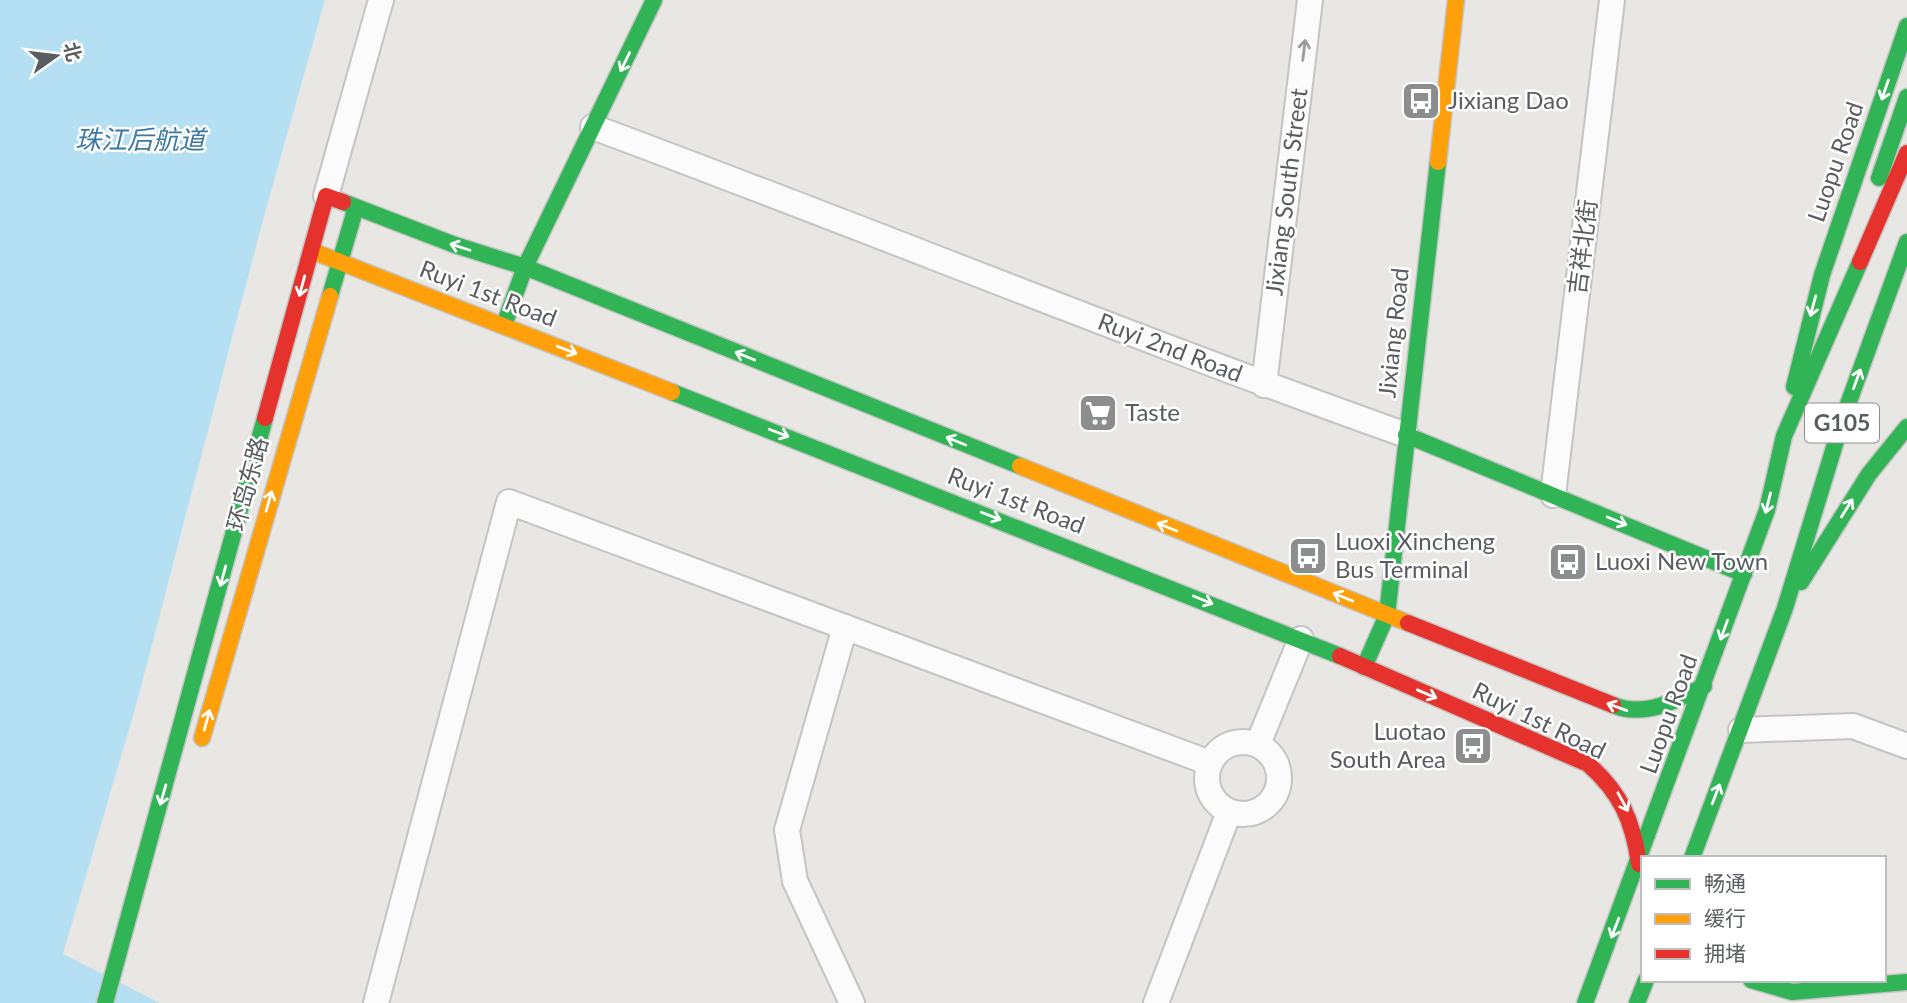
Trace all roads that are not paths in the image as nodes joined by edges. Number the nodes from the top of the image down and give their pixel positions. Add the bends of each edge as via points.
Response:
1 (381, 0) edge
2 (654, 0) edge
3 (1310, 0) edge
4 (1456, 0) edge
5 (1612, 0) edge
6 (1907, 26) edge
7 (1907, 97) edge
8 (593, 127) junction
9 (1907, 153) edge
10 (326, 196) junction
11 (356, 208) junction
12 (1907, 242) edge
13 (312, 251) junction
14 (340, 261) junction
15 (525, 267) junction
16 (504, 325) junction
17 (1264, 385) junction
18 (1907, 427) edge
19 (1406, 435) junction
20 (1784, 436) junction
21 (1852, 446) dead end
22 (1553, 495) junction
23 (1744, 574) junction
24 (1785, 608) junction
25 (1387, 615) junction
26 (845, 627) junction
27 (1301, 639) junction
28 (1364, 667) junction
29 (1704, 686) junction
30 (1741, 730) junction
31 (1258, 744) junction
32 (1907, 746) edge
33 (197, 758) dead end
34 (1210, 764) junction
35 (1229, 812) junction
36 (1642, 856) edge
37 (1693, 856) edge
38 (1641, 859) edge
39 (1639, 864) junction
40 (1645, 982) edge
41 (1758, 982) edge
42 (1907, 982) edge
43 (105, 1003) edge
44 (376, 1003) edge
45 (852, 1003) edge
46 (1156, 1003) edge
47 (1586, 1003) edge
48 (1637, 1003) edge

1 - 10 street, 环岛东路
2 -> 8 main road
17 -> 3 street, Jixiang South Street
4 - 19 main road, Jixiang Road
5 - 22 street, 吉祥北街
6 -> 20 main road, Luopu Road via 1822,275
7 - 20 main road
8 - 15 main road
8 - 17 street, Ruyi 2nd Road
9 - 20 main road, Luopu Road / G105
10 - 11 main road, Ruyi 1st Road
10 - 13 main road, 环岛东路
11 - 14 main road, 环岛东路
15 -> 11 main road, Ruyi 1st Road
24 -> 12 main road, G105 via 1843,418
13 - 14 main road, Ruyi 1st Road
13 -> 43 main road, 环岛东路
14 - 16 main road, Ruyi 1st Road
33 -> 14 main road, 环岛东路
15 - 16 main road
25 -> 15 main road, Ruyi 1st Road
16 -> 27 main road, Ruyi 1st Road
17 - 19 street, Ruyi 2nd Road
24 -> 18 main road via 1869,474
19 - 22 main road, Ruyi 2nd Road
19 - 25 main road, Jixiang Road
20 -> 23 main road, Luopu Road / G105
21 - 24 main road
22 -> 23 main road, Ruyi 2nd Road
23 -> 29 main road, Luopu Road / G105
24 - 30 main road, G105
25 - 28 main road, Jixiang Road
29 -> 25 main road, Ruyi 1st Road via 1673,703 1627,711
26 - 34 street
26 - 44 street via 509,502
26 - 45 street via 787,830 795,881
27 - 28 main road, Ruyi 1st Road
27 - 31 street
28 -> 39 main road, Ruyi 1st Road via 1588,764 1623,799 1634,827
29 - 36 main road, Luopu Road / G105
30 - 32 street via 1853,726
37 -> 30 main road, G105
31 - 34 street via 1230,744 1217,752
31 - 35 street via 1278,764 1278,792 1258,812
34 - 35 street via 1209,792
35 - 46 street
38 - 39 main road, Luopu Road / G105
39 -> 47 main road, Luopu Road / G105
40 - 48 main road
41 - 42 main road via 1792,992

